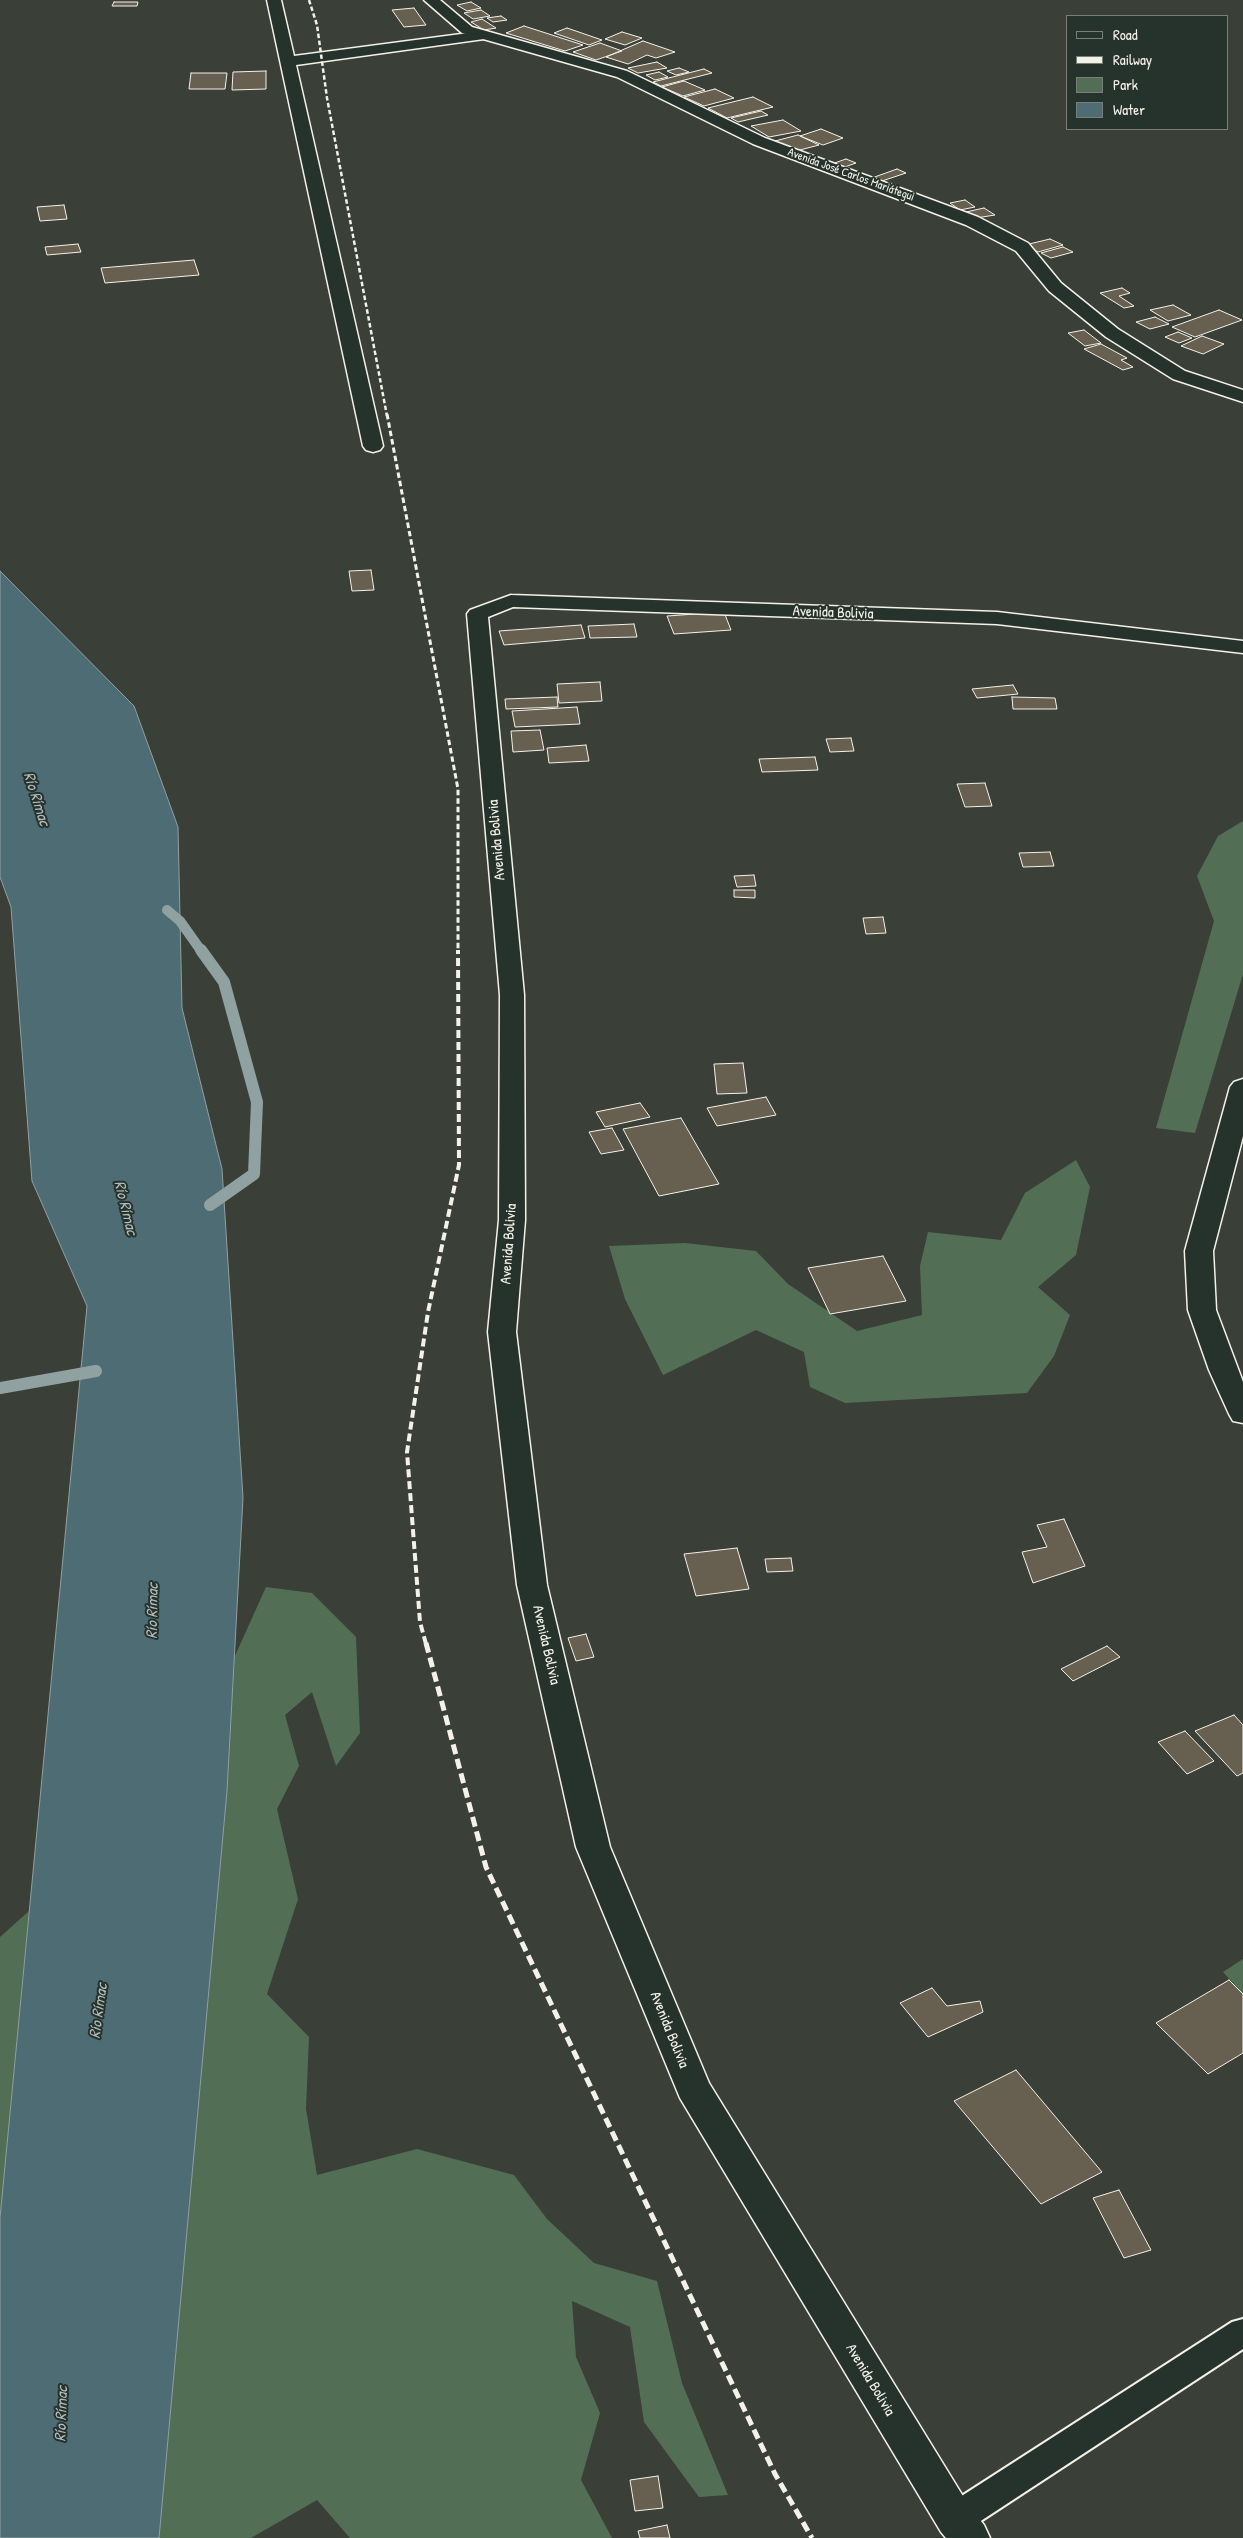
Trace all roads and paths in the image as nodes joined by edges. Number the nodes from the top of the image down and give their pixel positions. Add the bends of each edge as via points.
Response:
1 (274, 0) edge
2 (432, 0) edge
3 (484, 35) junction
4 (287, 62) junction
5 (1243, 396) edge
6 (374, 446) dead end
7 (1243, 647) edge
8 (1243, 1087) edge
9 (1243, 1414) edge
10 (1243, 2332) edge
11 (962, 2528) edge

1 - 4 street
2 - 3 street, Avenida José Carlos Mariátegui via 467,30
3 - 4 street
3 - 5 street, Avenida José Carlos Mariátegui via 622,74 759,141 972,221 1022,247 1055,287 1112,333 1180,375
4 - 6 street
7 - 11 street, Avenida Bolivia via 997,618 511,601 477,614 512,995 512,1220 502,1332 532,1585 593,1846 692,2088
8 - 9 street via 1199,1251 1202,1310
10 - 11 lane

